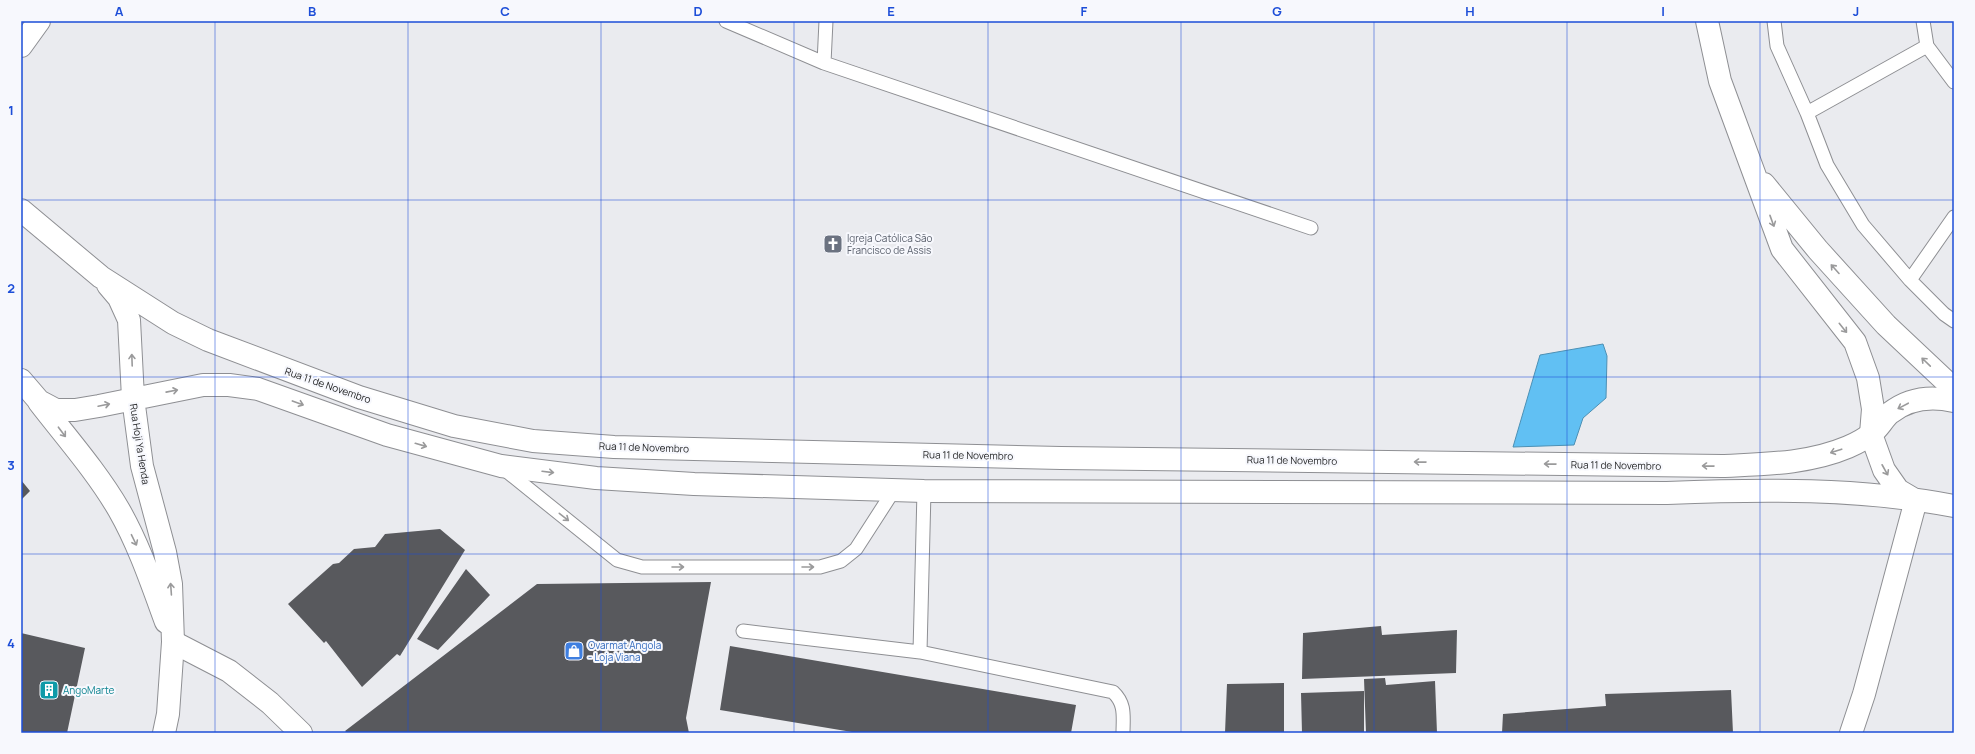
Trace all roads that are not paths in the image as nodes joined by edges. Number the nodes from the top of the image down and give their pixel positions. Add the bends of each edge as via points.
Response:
1 (26, 21) edge
2 (39, 21) edge
3 (726, 21) edge
4 (826, 21) edge
5 (1708, 21) edge
6 (1774, 21) edge
7 (1923, 21) edge
8 (21, 25) edge
9 (21, 46) edge
10 (1927, 46) junction
11 (824, 64) junction
12 (1954, 82) edge
13 (1807, 113) junction
14 (1753, 171) junction
15 (24, 210) edge
16 (1954, 217) edge
17 (1311, 228) dead end
18 (101, 277) junction
19 (1910, 280) junction
20 (1954, 321) edge
21 (21, 380) edge
22 (1954, 389) edge
23 (133, 398) junction
24 (39, 401) junction
25 (1954, 401) edge
26 (1871, 434) junction
27 (501, 466) junction
28 (894, 490) junction
29 (924, 491) junction
30 (1916, 500) junction
31 (1949, 504) edge
32 (743, 631) dead end
33 (173, 642) junction
34 (920, 652) junction
35 (164, 733) edge
36 (301, 733) edge
37 (1123, 733) edge
38 (1851, 733) edge

1 - 8 main road
2 - 9 main road
3 - 11 lane
4 - 11 lane
5 - 14 main road via 1720,80
6 - 13 lane via 1777,46
7 - 10 lane
10 - 12 lane
10 - 13 lane
11 - 17 lane
13 - 19 lane via 1827,164 1863,225
22 -> 14 main road via 1886,325 1818,250
14 -> 26 main road via 1782,249 1855,342 1868,378 1873,409
15 - 18 main road, Rua 11 de Novembro
16 - 19 lane
23 -> 18 main road, Rua Hoji Ya Henda via 130,320 119,298
26 -> 18 main road, Rua 11 de Novembro via 1848,447 1815,457 1779,464 1722,466 1061,458 614,447 533,441 454,426 359,397 274,366 208,340 173,322
19 - 20 lane
21 - 24 main road
24 -> 23 main road via 56,410 75,410
23 -> 27 main road via 203,385 258,389 387,435
33 -> 23 main road, Rua Hoji Ya Henda via 171,584 142,466
24 -> 33 main road, Rua Hoji Ya Henda via 118,509 144,564
25 -> 26 main road, Rua 11 de Novembro via 1931,398 1906,404 1891,413
26 -> 30 main road via 1884,470 1898,490
27 -> 28 main road via 596,478 694,484
27 -> 28 lane via 617,560 642,567 820,567 841,561 856,549
28 - 29 main road
29 - 30 main road via 1788,491
29 - 34 lane
30 - 31 main road
30 - 38 main road via 1864,694
32 - 34 lane
33 - 35 main road, Rua Hoji Ya Henda via 168,714
33 - 36 main road via 229,671 270,703
34 - 37 lane via 1113,692 1120,698 1124,707

